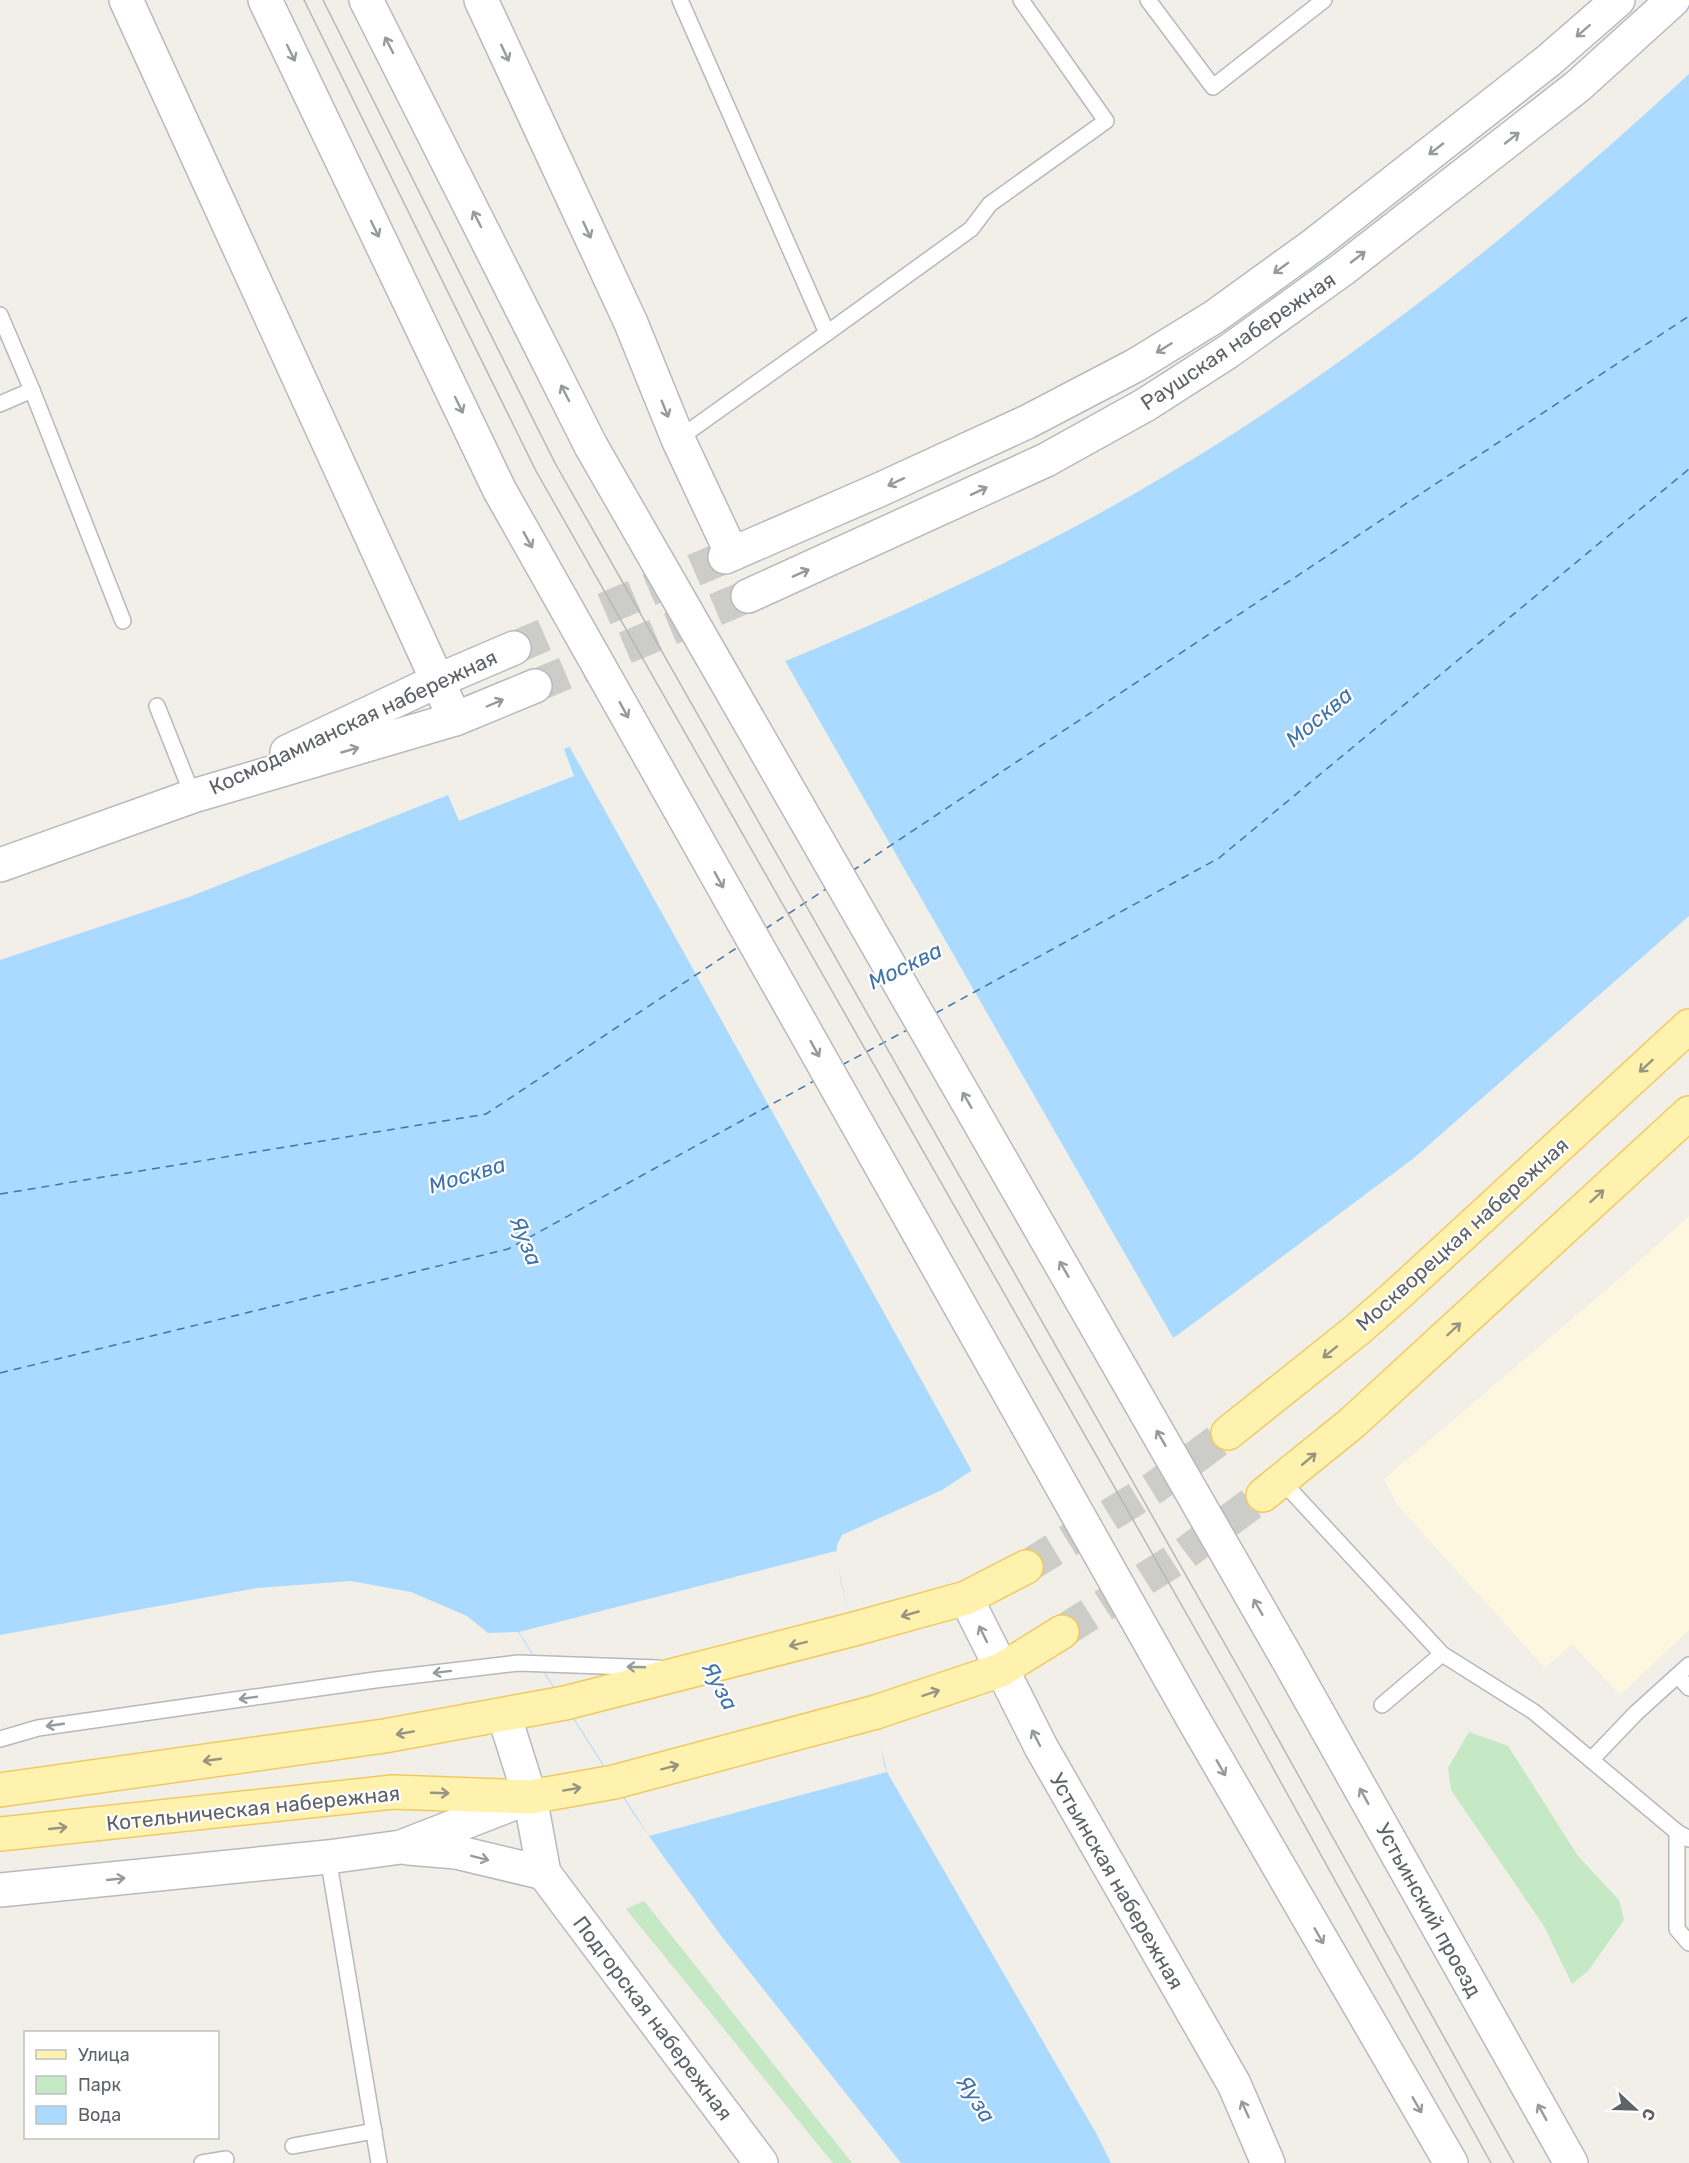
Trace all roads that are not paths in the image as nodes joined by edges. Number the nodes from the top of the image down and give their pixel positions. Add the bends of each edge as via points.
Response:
1 (126, 0) edge
2 (266, 0) edge
3 (366, 0) edge
4 (481, 0) edge
5 (680, 0) edge
6 (1021, 0) edge
7 (1148, 0) edge
8 (1324, 0) edge
9 (1618, 0) edge
10 (1673, 0) edge
11 (0, 315) edge
12 (827, 333) junction
13 (32, 390) junction
14 (0, 404) edge
15 (678, 440) junction
16 (748, 596) tunnel mouth
17 (123, 621) dead end
18 (514, 648) tunnel mouth
19 (437, 681) junction
20 (535, 686) tunnel mouth
21 (157, 706) dead end
22 (455, 719) junction
23 (193, 796) junction
24 (0, 865) edge
25 (1689, 1026) edge
26 (1689, 1113) edge
27 (1228, 1433) tunnel mouth
28 (1273, 1488) joint
29 (1026, 1567) tunnel mouth
30 (966, 1598) junction
31 (1062, 1632) tunnel mouth
32 (1442, 1654) junction
33 (694, 1669) junction
34 (1001, 1670) junction
35 (1683, 1670) edge
36 (1689, 1688) edge
37 (1382, 1705) dead end
38 (504, 1715) junction
39 (0, 1739) edge
40 (1591, 1760) junction
41 (0, 1790) edge
42 (530, 1797) junction
43 (0, 1834) edge
44 (1683, 1835) edge
45 (401, 1847) junction
46 (328, 1857) junction
47 (544, 1873) junction
48 (0, 1890) edge
49 (1689, 1943) edge
50 (374, 2131) junction
51 (292, 2146) dead end
52 (226, 2159) dead end
53 (202, 2163) edge
54 (379, 2163) edge
55 (761, 2163) edge
56 (1268, 2163) edge
57 (1451, 2163) edge
58 (1571, 2163) edge

1 - 19 main road
2 -> 57 main road, bridge via 499,489 1192,1717
58 -> 3 main road, Устьинский проезд, bridge via 1287,1658 591,446
4 -> 15 main road via 631,323
5 - 12 lane
6 - 12 lane via 1106,121 990,204 971,229
7 - 8 lane via 1213,87
9 -> 15 main road, Раушская набережная via 1548,61 1343,222 1214,317 1136,365 1026,422 729,555
16 -> 10 main road, Раушская набережная via 1046,460 1145,405 1229,351 1343,269 1578,87
11 - 13 lane
12 - 15 lane
13 - 14 lane
13 - 17 lane
18 - 19 main road, Космодамианская набережная
19 - 22 main road
19 - 23 main road, Космодамианская набережная
22 -> 20 main road, Космодамианская набережная
21 - 23 lane
23 -> 22 main road, Космодамианская набережная
23 - 24 main road, Космодамианская набережная
25 -> 27 main road, Москворецкая набережная via 1382,1308
28 -> 26 main road via 1360,1416
28 - 32 lane
29 - 30 main road
30 -> 33 main road
34 -> 30 main road, Устьинская набережная
31 - 34 main road
32 - 37 lane
32 - 40 lane via 1534,1712
33 - 38 main road
33 -> 39 lane via 518,1663 38,1728
42 -> 34 main road, Котельническая набережная via 614,1782 876,1712
56 -> 34 main road, Устьинская набережная via 1234,2084
35 - 36 lane
35 - 40 lane
38 -> 41 main road via 384,1736
38 - 42 main road, Подгорская набережная
40 - 44 lane
43 -> 42 main road, Котельническая набережная via 393,1792
42 - 45 main road
42 - 47 main road, Подгорская набережная
44 - 49 lane via 1677,1929
45 - 46 main road
45 -> 47 main road via 456,1852
48 -> 46 main road
46 - 50 lane
47 - 55 main road, Подгорская набережная
50 - 51 lane
50 - 54 lane
52 - 53 lane

